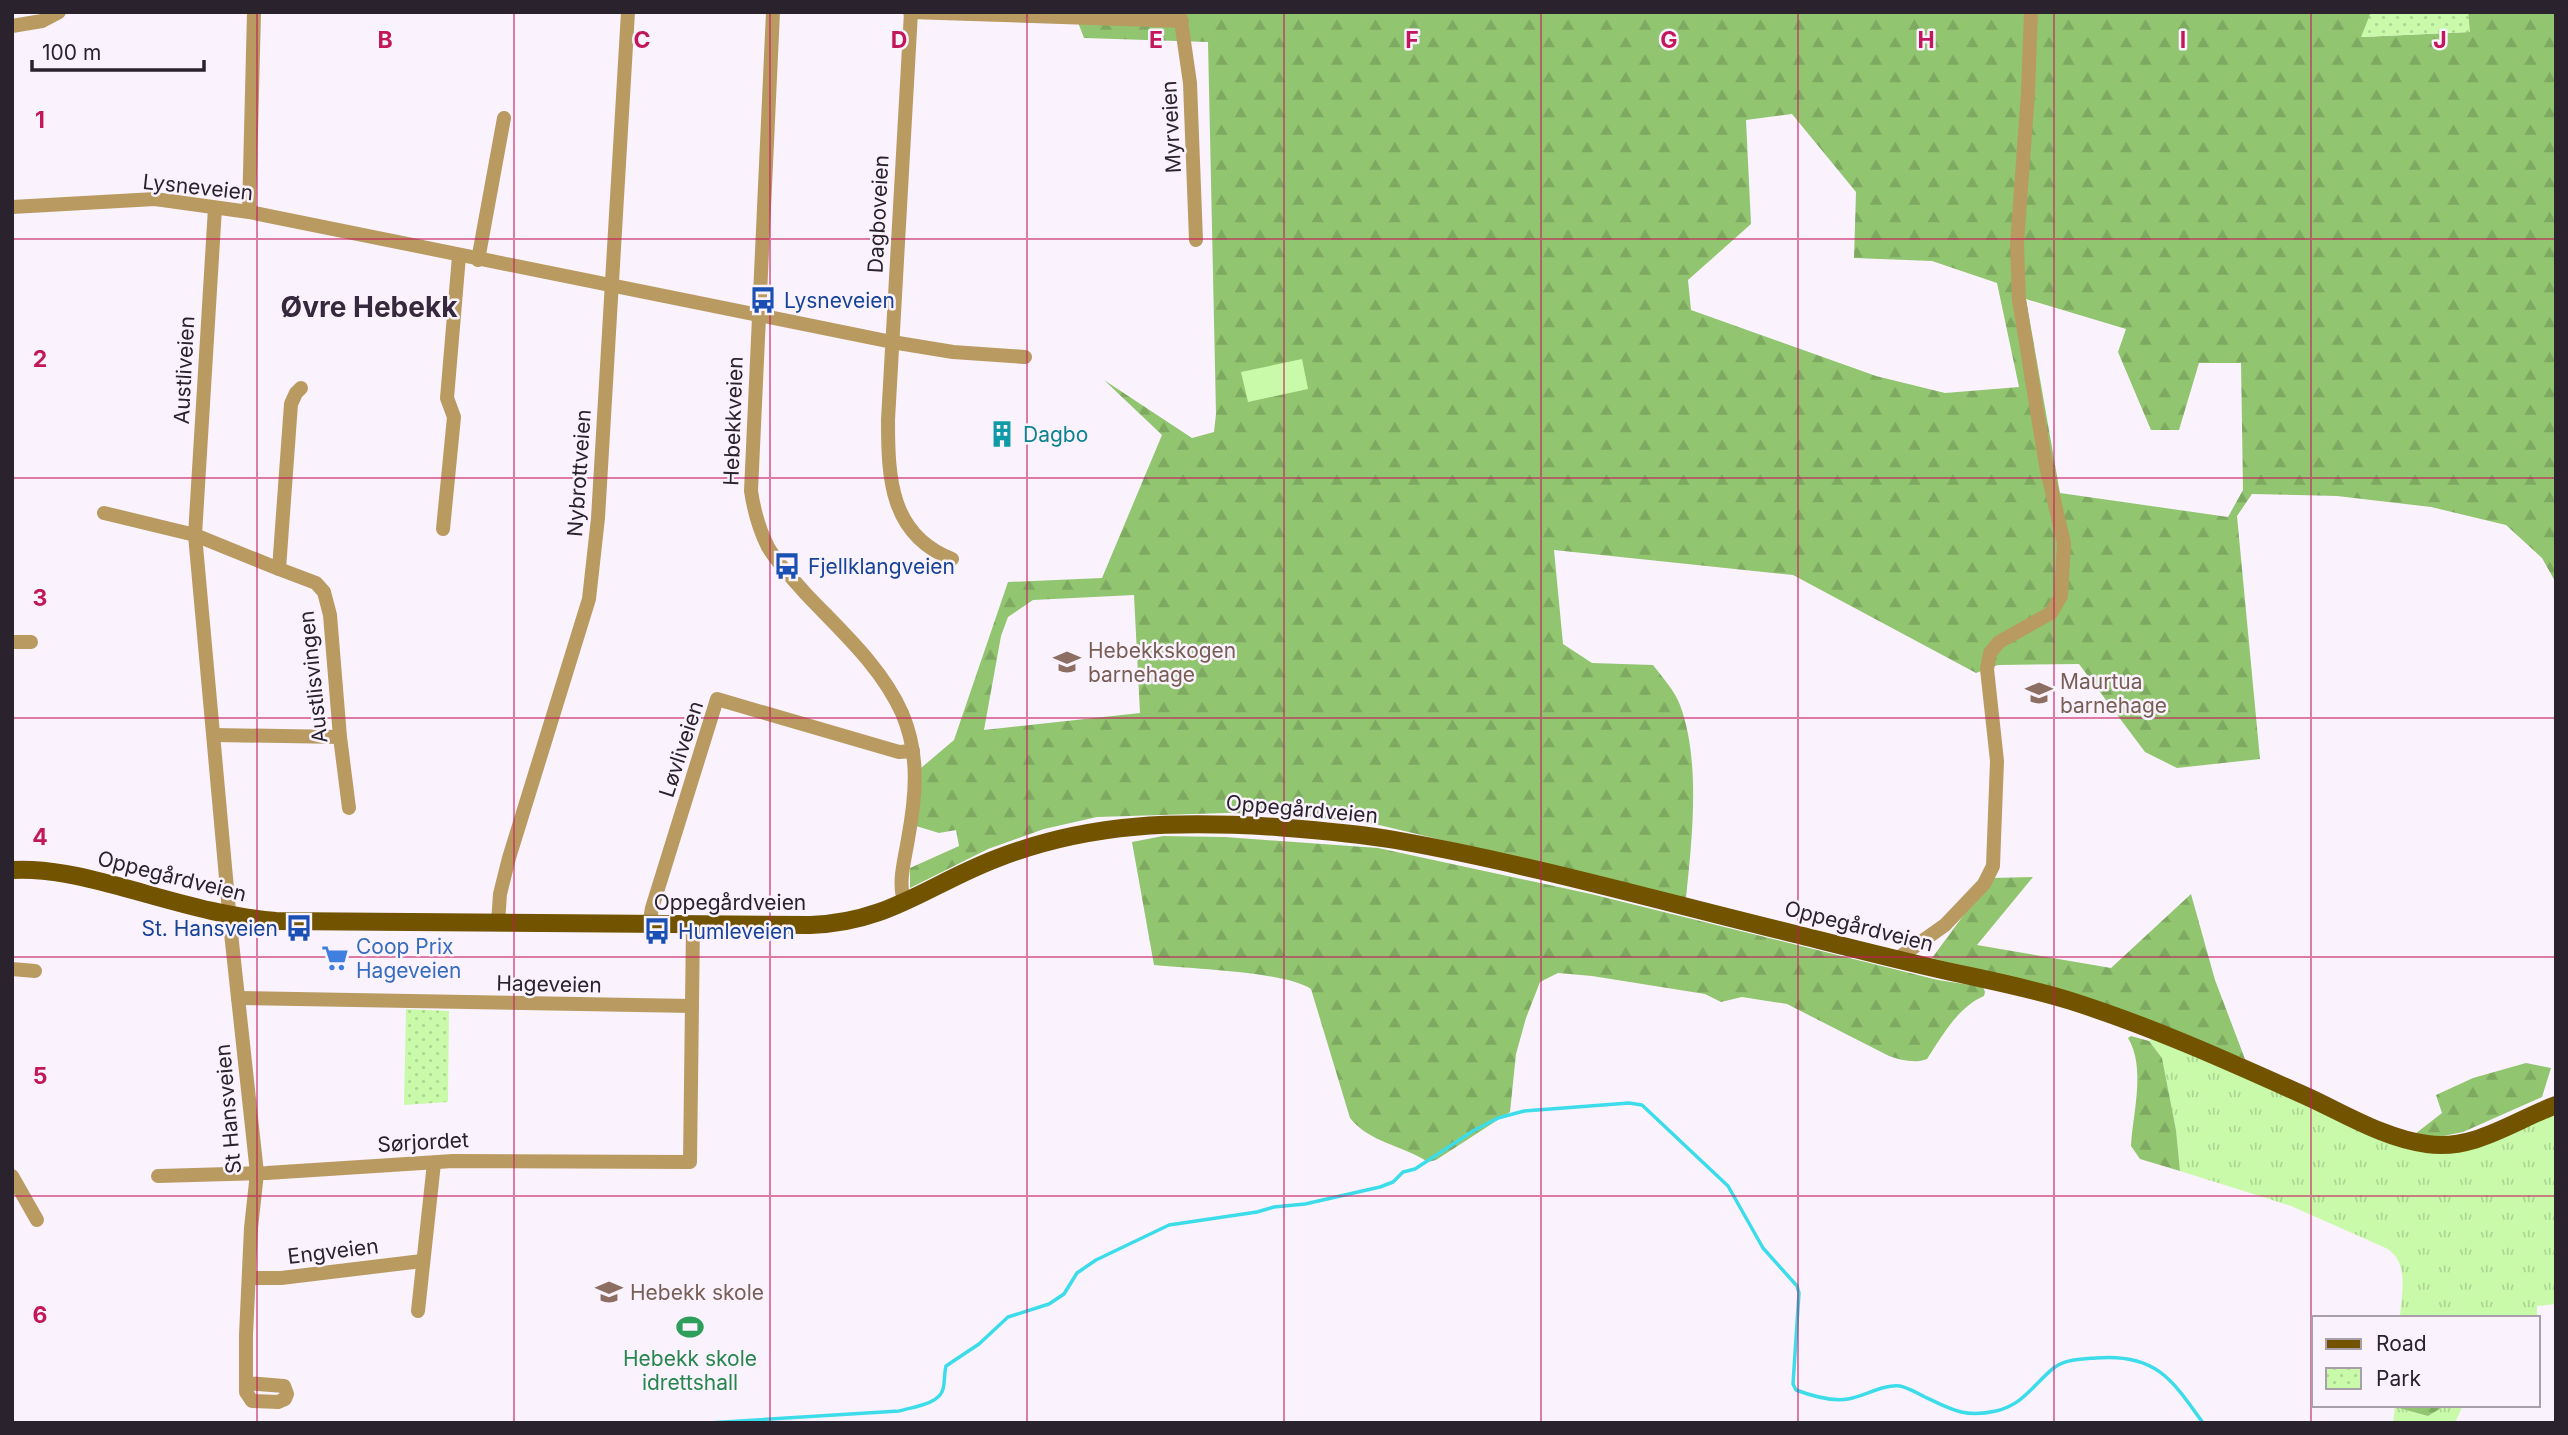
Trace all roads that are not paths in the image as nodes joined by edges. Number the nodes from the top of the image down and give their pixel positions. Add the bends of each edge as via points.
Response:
1 (59, 12) edge
2 (254, 12) edge
3 (628, 12) edge
4 (773, 12) edge
5 (911, 12) edge
6 (2031, 12) edge
7 (1181, 16) edge
8 (12, 26) edge
9 (505, 118) dead end
10 (12, 206) edge
11 (215, 208) junction
12 (249, 212) junction
13 (1196, 240) dead end
14 (459, 256) junction
15 (478, 260) junction
16 (611, 287) junction
17 (759, 314) junction
18 (892, 342) junction
19 (1025, 357) dead end
20 (301, 388) dead end
21 (104, 513) dead end
22 (443, 529) dead end
23 (195, 535) junction
24 (953, 559) dead end
25 (279, 569) junction
26 (12, 642) edge
27 (31, 642) dead end
28 (215, 734) junction
29 (340, 737) junction
30 (913, 751) junction
31 (349, 808) dead end
32 (12, 870) edge
33 (905, 903) junction
34 (231, 916) junction
35 (498, 923) junction
36 (649, 925) junction
37 (693, 925) junction
38 (1897, 959) junction
39 (12, 969) edge
40 (35, 971) dead end
41 (238, 998) junction
42 (692, 1006) junction
43 (2556, 1105) edge
44 (433, 1163) junction
45 (257, 1173) junction
46 (12, 1176) edge
47 (158, 1176) dead end
48 (37, 1220) dead end
49 (422, 1261) junction
50 (248, 1278) junction
51 (418, 1311) dead end
52 (246, 1382) dead end

1 - 8 street via 42,21
2 - 12 street
3 - 16 street, Nybrottveien
4 - 17 street, Hebekkveien
5 - 7 street via 1163,22
5 - 18 street, Dagboveien
6 - 38 street via 2017,244 2020,300 2046,466 2064,543 2061,596 2051,613 1998,642 1990,653 1987,669 1997,761 1993,866 1984,884 1945,925
7 - 13 street, Myrveien via 1192,108
9 - 15 street
10 - 11 street, Lysneveien via 155,200
11 - 12 street, Lysneveien
11 - 23 street, Austliveien
12 - 14 street, Lysneveien
14 - 15 street, Lysneveien
14 - 22 street via 447,398 454,417
15 - 16 street, Lysneveien
16 - 17 street, Lysneveien
16 - 35 street, Nybrottveien via 589,599 509,858
17 - 18 street, Lysneveien
17 - 30 street, Hebekkveien via 750,465 756,517 779,562 886,685 902,714
18 - 19 street, Lysneveien
18 - 24 street, Dagboveien via 888,467 893,496 920,540
20 - 25 street via 291,404
21 - 23 street
23 - 25 street, Austlisvingen
23 - 28 street, Austliveien
25 - 29 street, Austlisvingen via 316,583 324,592
26 - 27 street
28 - 29 street
28 - 34 street, Austliveien
29 - 31 street, Austlisvingen
30 - 33 street, Hebekkveien via 915,781 902,883
30 - 36 street, Løvliveien via 899,752 717,699
32 - 34 main road, Oppegårdveien via 73,875
33 - 37 main road, Oppegårdveien via 871,917 834,924
33 - 38 main road, Oppegårdveien via 996,858 1048,842 1125,826 1226,824 1398,840
34 - 35 main road, Oppegårdveien via 298,922
34 - 41 street, St Hansveien
35 - 36 main road, Oppegårdveien
36 - 37 main road, Oppegårdveien
37 - 42 street
38 - 43 main road, Oppegårdveien via 2009,984 2130,1021 2419,1143 2466,1143
39 - 40 street
41 - 42 street, Hageveien
41 - 45 street, St Hansveien
42 - 44 street, Sørjordet via 690,1162
44 - 45 street, Sørjordet
44 - 49 street
45 - 47 street, Sørjordet
45 - 50 street, St Hansveien
46 - 48 street
49 - 50 street, Engveien
49 - 51 street
50 - 52 street, St Hansveien

